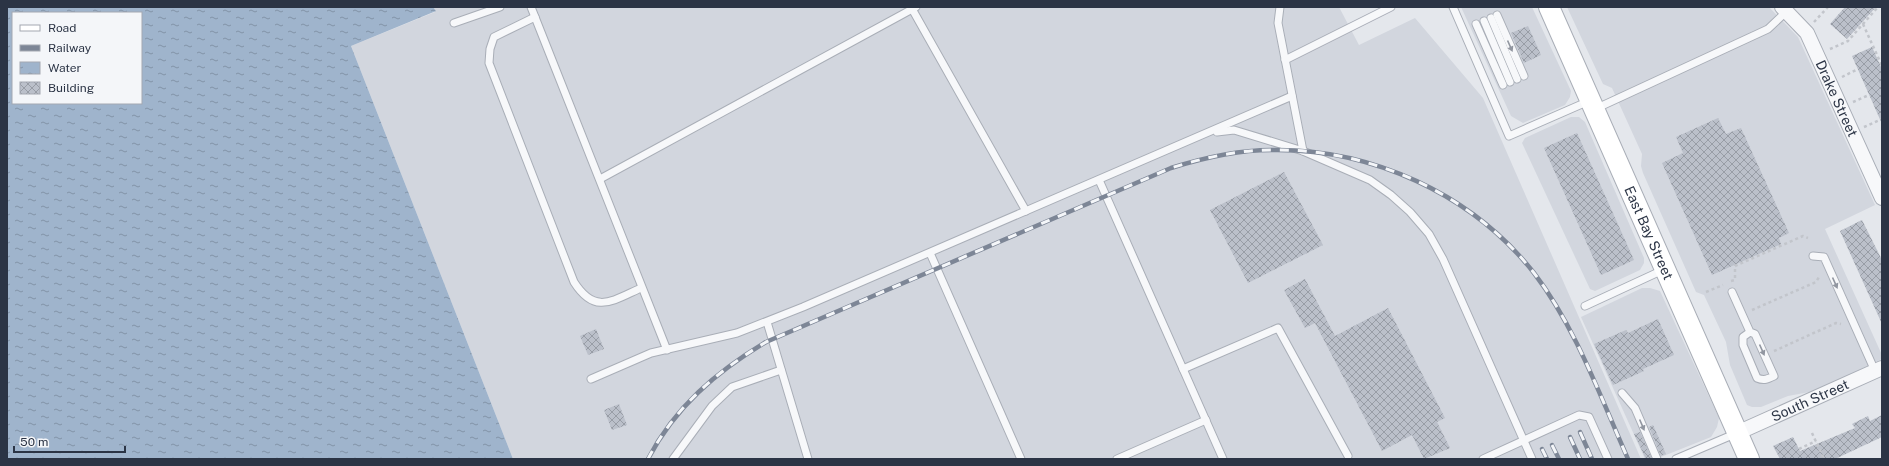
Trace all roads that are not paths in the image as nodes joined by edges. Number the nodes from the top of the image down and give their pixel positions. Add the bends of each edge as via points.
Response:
1 (500, 7) edge
2 (531, 7) edge
3 (1280, 7) edge
4 (1391, 7) edge
5 (1453, 7) edge
6 (1548, 7) edge
7 (913, 8) edge
8 (1784, 9) edge
9 (534, 17) junction
10 (454, 23) dead end
11 (1476, 24) dead end
12 (1285, 60) junction
13 (1520, 78) dead end
14 (1510, 82) dead end
15 (1503, 85) dead end
16 (1292, 96) junction
17 (1591, 106) junction
18 (1205, 134) junction
19 (1303, 151) junction
20 (600, 180) junction
21 (1099, 180) junction
22 (1882, 198) edge
23 (1026, 211) junction
24 (930, 253) junction
25 (1813, 256) dead end
26 (1664, 270) junction
27 (641, 288) junction
28 (1732, 292) dead end
29 (1585, 306) dead end
30 (767, 322) junction
31 (1750, 332) junction
32 (667, 350) junction
33 (1183, 369) junction
34 (1878, 369) edge
35 (781, 370) junction
36 (591, 379) dead end
37 (1622, 393) dead end
38 (1206, 420) junction
39 (1737, 432) junction
40 (1524, 440) junction
41 (1348, 456) dead end
42 (673, 459) edge
43 (808, 459) edge
44 (1021, 459) edge
45 (1118, 459) edge
46 (1223, 459) edge
47 (1483, 459) edge
48 (1532, 459) edge
49 (1608, 459) edge
50 (1657, 459) edge
51 (1676, 459) edge
52 (1749, 459) edge

1 - 10 lane
2 - 9 lane
3 - 12 lane via 1278,23
4 - 12 lane
5 - 17 lane via 1509,136
6 - 17 main road, East Bay Street
7 - 20 lane
7 - 23 lane
8 - 17 lane via 1768,29
8 - 22 street, Drake Street via 1807,33
9 - 20 lane
9 - 27 lane via 494,37 489,63 574,282 582,295 602,303 611,302
11 - 15 lane
12 - 16 lane
14 -> 13 lane via 1490,18
16 - 18 lane
16 - 19 lane
17 - 26 main road, East Bay Street
18 - 19 lane via 1234,130
18 - 21 lane
19 - 40 lane via 1370,180 1410,212 1429,234 1443,259
20 - 27 lane
21 - 23 lane
21 - 33 lane
23 - 24 lane
24 - 30 lane
24 - 44 lane
25 -> 34 lane via 1824,257
26 - 29 lane
26 - 39 main road, East Bay Street
27 - 32 lane
28 - 31 lane
30 - 32 lane
30 - 35 lane
31 -> 31 lane via 1755,334 1774,376 1762,381 1758,378 1743,345 1743,337
32 - 36 lane via 651,353
33 - 38 lane
33 - 41 lane via 1278,328
34 - 39 street, South Street
35 - 42 lane via 732,387 712,406
35 - 43 lane
37 -> 50 lane via 1635,408
38 - 45 lane
38 - 46 lane
39 - 51 lane
39 - 52 main road, East Bay Street
40 - 47 lane
40 - 48 lane
40 - 49 lane via 1579,415 1586,415

